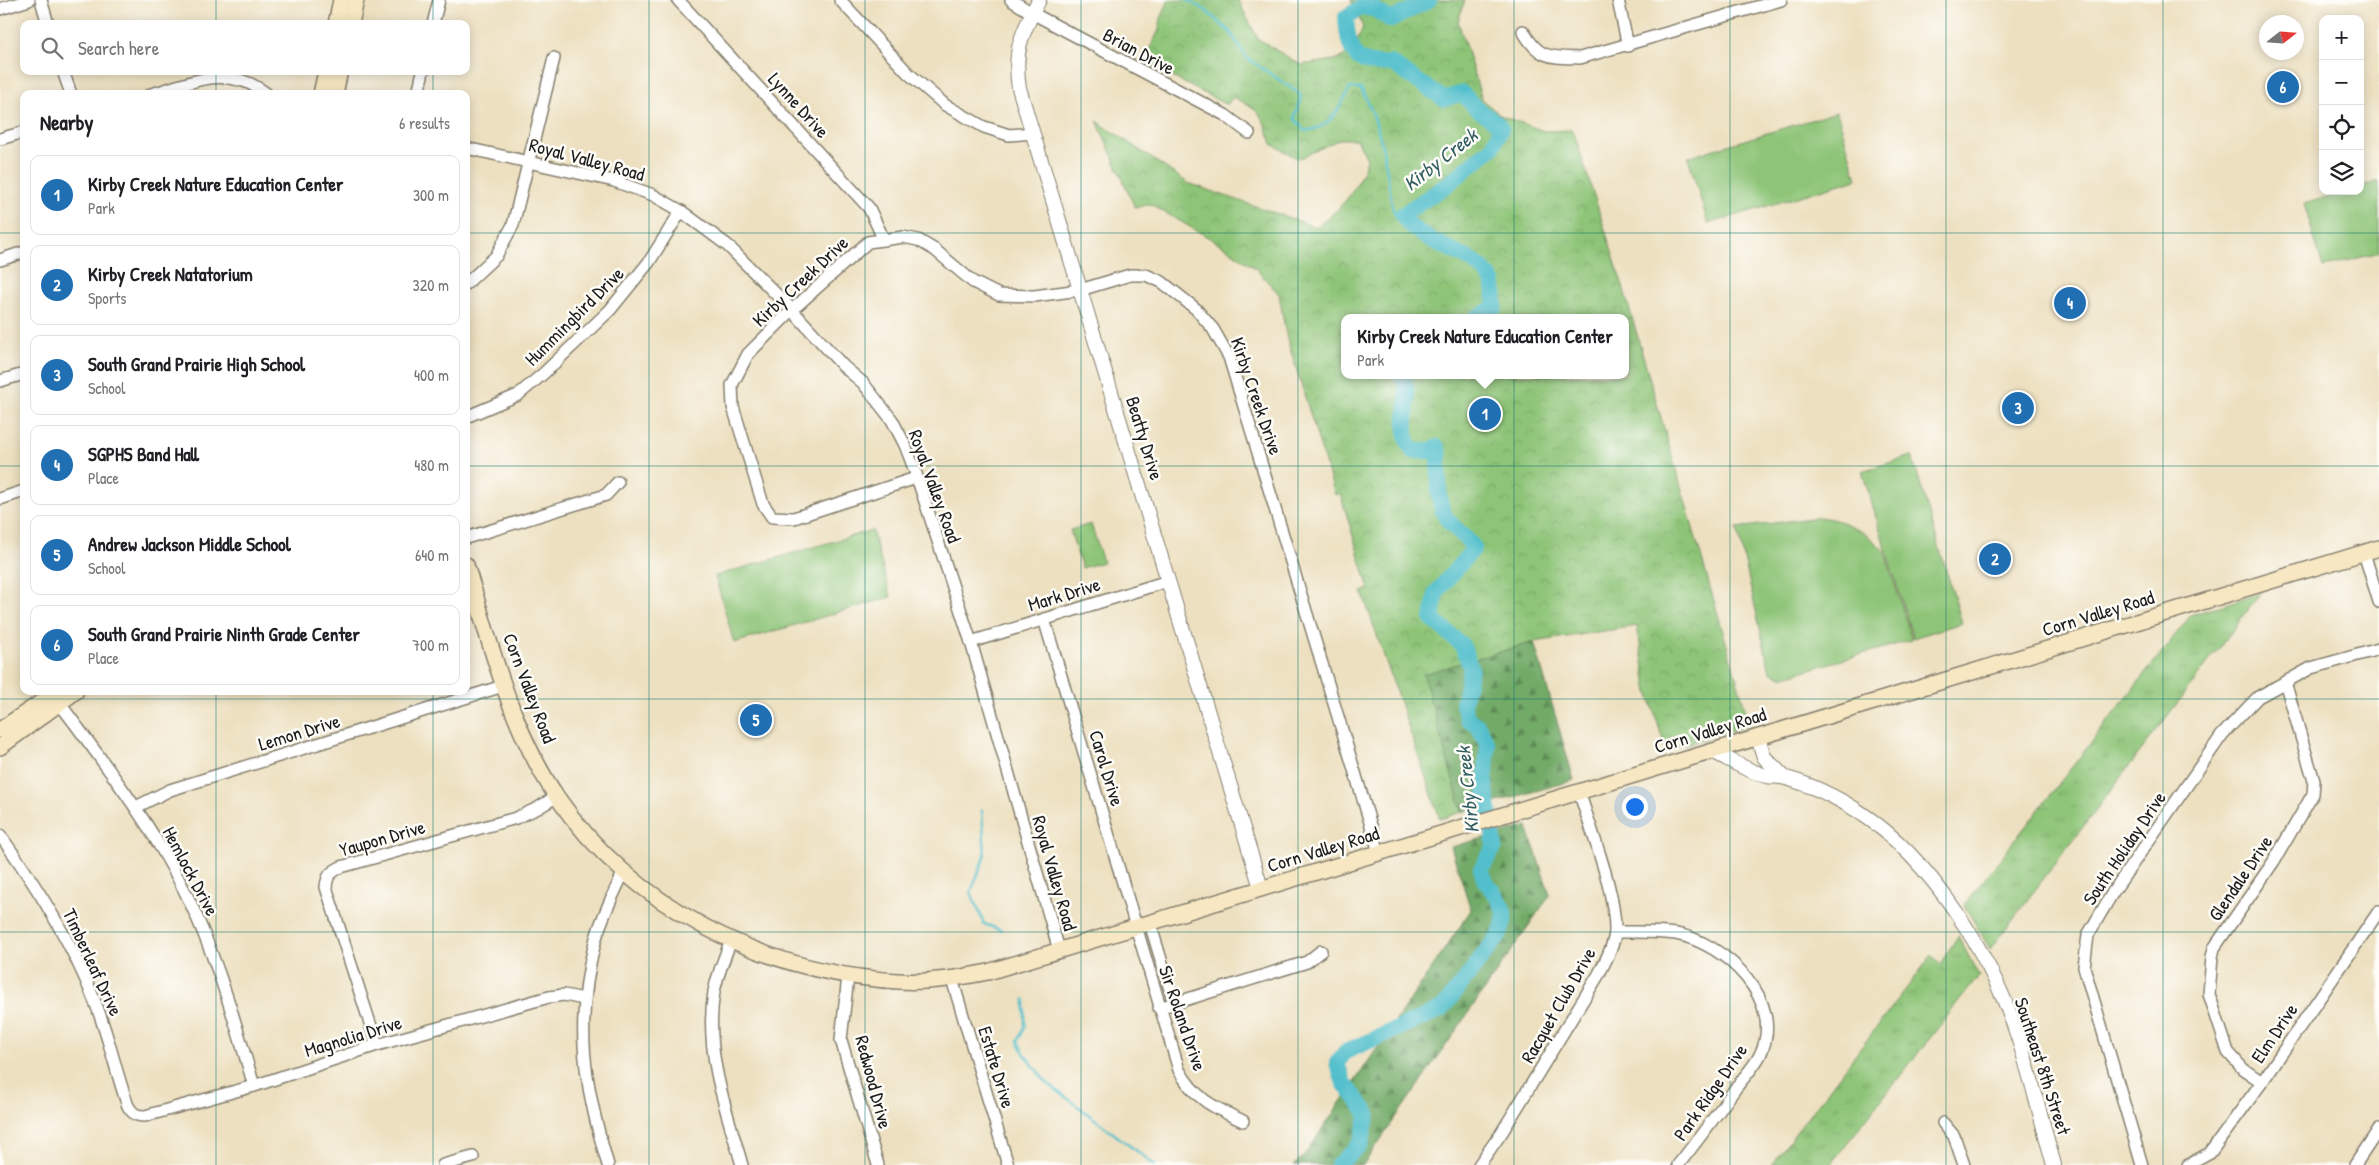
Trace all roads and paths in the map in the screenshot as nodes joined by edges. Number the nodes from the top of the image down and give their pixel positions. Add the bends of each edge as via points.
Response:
1 (29, 0) edge
2 (41, 0) edge
3 (341, 0) edge
4 (356, 0) edge
5 (439, 0) edge
6 (678, 0) edge
7 (840, 0) edge
8 (1011, 0) edge
9 (1039, 0) edge
10 (1618, 0) edge
11 (1781, 0) edge
12 (0, 9) edge
13 (1032, 14) junction
14 (47, 20) edge
15 (337, 20) edge
16 (352, 20) edge
17 (434, 20) edge
18 (1523, 31) dead end
19 (1628, 46) junction
20 (554, 58) dead end
21 (64, 75) edge
22 (325, 75) edge
23 (339, 75) edge
24 (422, 75) edge
25 (70, 90) edge
26 (165, 90) edge
27 (260, 90) edge
28 (322, 90) edge
29 (335, 90) edge
30 (419, 90) edge
31 (1249, 132) dead end
32 (20, 133) edge
33 (1033, 133) junction
34 (0, 139) edge
35 (470, 149) edge
36 (530, 162) junction
37 (681, 211) junction
38 (884, 240) junction
39 (20, 253) edge
40 (0, 260) edge
41 (470, 280) edge
42 (1080, 290) junction
43 (792, 310) junction
44 (20, 375) edge
45 (0, 382) edge
46 (470, 415) edge
47 (916, 478) junction
48 (618, 482) dead end
49 (20, 493) edge
50 (0, 499) edge
51 (470, 537) edge
52 (2379, 548) edge
53 (2364, 553) junction
54 (470, 578) edge
55 (1168, 581) junction
56 (2379, 602) edge
57 (1044, 619) junction
58 (971, 642) junction
59 (2379, 649) edge
60 (2285, 682) junction
61 (503, 686) junction
62 (58, 697) edge
63 (0, 730) edge
64 (1758, 737) junction
65 (0, 747) edge
66 (1712, 751) junction
67 (1784, 777) junction
68 (1579, 791) junction
69 (556, 796) junction
70 (136, 807) junction
71 (0, 835) edge
72 (1379, 852) junction
73 (624, 871) junction
74 (1261, 888) junction
75 (2379, 911) edge
76 (1143, 926) junction
77 (1615, 932) junction
78 (730, 940) junction
79 (1059, 950) junction
80 (1321, 951) dead end
81 (848, 976) junction
82 (952, 979) junction
83 (584, 999) junction
84 (1174, 1004) junction
85 (1160, 1008) junction
86 (376, 1045) junction
87 (2262, 1082) junction
88 (254, 1086) junction
89 (133, 1114) joint
90 (1243, 1120) dead end
91 (1943, 1123) dead end
92 (2379, 1129) edge
93 (473, 1156) dead end
94 (443, 1165) edge
95 (608, 1165) edge
96 (742, 1165) edge
97 (878, 1165) edge
98 (1008, 1165) edge
99 (1479, 1165) edge
100 (1678, 1165) edge
101 (1964, 1165) edge
102 (2054, 1165) edge
103 (2142, 1165) edge
104 (2188, 1165) edge
105 (2355, 1165) edge

1 - 12 street
2 - 14 street
3 - 15 main road
4 - 16 main road
5 - 17 street
6 - 38 street, Lynne Drive via 869,208
7 - 33 street via 908,73 945,105 984,127 1009,135
8 - 13 street, Brian Drive
9 - 13 street, Beatty Drive
10 - 19 street
11 - 19 street
13 - 31 street, Brian Drive via 1225,115
13 - 33 street, Beatty Drive via 1018,42 1016,71
18 - 19 street via 1537,52 1555,57 1580,58
20 - 36 street
21 - 25 street
22 - 28 main road
23 - 29 main road
24 - 30 street
26 - 27 street via 227,76
32 - 34 street
33 - 42 street, Beatty Drive
35 - 36 street, Royal Valley Road
36 - 37 street, Royal Valley Road via 614,181 652,195
36 - 41 street via 514,225 496,256
37 - 43 street, Royal Valley Road via 727,245
37 - 46 street, Hummingbird Drive via 649,262 610,310 518,395
38 - 42 street, Kirby Creek Drive via 903,237 918,240 973,282 999,295 1034,296
38 - 43 street, Kirby Creek Drive via 868,242
39 - 40 street
42 - 55 street, Beatty Drive
42 - 72 street, Kirby Creek Drive via 1130,275 1146,274 1162,282 1196,309 1225,349 1258,448
43 - 47 street, Royal Valley Road via 862,383 892,420
43 - 47 street, Kirby Creek Drive via 748,354 732,385 739,428 763,504 772,517 794,518
44 - 45 street
47 - 58 street, Royal Valley Road
48 - 51 street via 606,495
49 - 50 street
52 - 53 main road, Corn Valley Road
53 - 56 street
53 - 64 main road, Corn Valley Road
54 - 61 main road, Corn Valley Road
55 - 57 street, Mark Drive
55 - 74 street, Beatty Drive
57 - 58 street, Mark Drive
57 - 76 street, Carol Drive
58 - 79 street, Royal Valley Road
59 - 60 street, South Holiday Drive via 2311,668
60 - 87 street, Glendale Drive via 2314,781 2313,794 2274,861 2214,948 2209,994 2228,1052 2243,1069
60 - 103 street, South Holiday Drive via 2258,697 2222,734 2113,892 2088,935 2084,967
61 - 69 main road, Corn Valley Road via 520,729
61 - 70 street, Lemon Drive via 170,790
62 - 63 main road
62 - 65 main road
62 - 70 street, Hemlock Drive
64 - 66 main road, Corn Valley Road
64 - 67 street, Southeast 8th Street via 1764,757
66 - 67 street, Southeast 8th Street via 1766,776
66 - 68 main road, Corn Valley Road
67 - 102 street, Southeast 8th Street via 1848,806 1889,835 1958,916 1994,981 2017,1036
68 - 72 main road, Corn Valley Road
68 - 77 street, Racquet Club Drive via 1610,891
69 - 73 main road, Corn Valley Road
69 - 86 street, Yaupon Drive via 516,818 332,871 326,887
70 - 88 street, Hemlock Drive via 196,914 224,986
71 - 89 street, Timberleaf Drive via 47,905 74,954 94,998
72 - 74 main road, Corn Valley Road
73 - 78 main road, Corn Valley Road via 681,914
73 - 83 street via 595,941
74 - 76 main road, Corn Valley Road
75 - 87 street, Elm Drive
76 - 79 main road, Corn Valley Road
76 - 84 street, Sir Roland Drive
76 - 85 street, Sir Roland Drive
77 - 99 street, Racquet Club Drive via 1612,948 1599,974
77 - 100 street, Park Ridge Drive via 1676,934 1696,941 1735,967 1756,990 1764,1008 1768,1028 1760,1054
78 - 81 main road, Corn Valley Road via 793,964
78 - 96 street via 714,991 712,1040 724,1103
79 - 82 main road, Corn Valley Road via 988,972
80 - 84 street via 1306,962
81 - 82 main road, Corn Valley Road via 900,981
81 - 97 street, Redwood Drive via 842,1040
82 - 98 street, Estate Drive
83 - 86 street, Magnolia Drive via 564,995 549,997
83 - 95 street via 582,1044 588,1089
84 - 85 street
85 - 90 street, Sir Roland Drive via 1189,1088 1214,1108
86 - 88 street, Magnolia Drive
87 - 104 street, Elm Drive via 2210,1153
88 - 89 street, Magnolia Drive via 145,1116
91 - 101 street via 1954,1136
92 - 105 street
93 - 94 street

